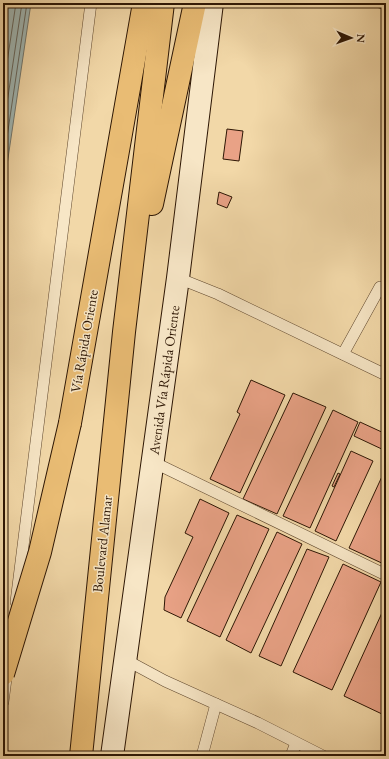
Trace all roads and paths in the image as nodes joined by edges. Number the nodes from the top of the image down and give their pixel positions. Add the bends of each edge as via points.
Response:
1 (91, 3) edge
2 (144, 3) edge
3 (163, 3) edge
4 (196, 3) edge
5 (212, 3) edge
6 (178, 278) junction
7 (380, 287) dead end
8 (124, 332) junction
9 (343, 354) junction
10 (386, 375) edge
11 (153, 462) junction
12 (386, 575) edge
13 (126, 660) junction
14 (3, 674) edge
15 (3, 702) edge
16 (216, 704) junction
17 (296, 743) junction
18 (81, 756) edge
19 (112, 756) edge
20 (202, 756) edge
21 (291, 756) edge
22 (323, 756) edge

1 - 15 lane
2 - 14 highway, Vía Rápida Oriente, bridge via 70,423 40,552
3 - 8 highway
4 - 8 highway
5 - 6 main road, Avenida Vía Rápida Oriente
6 - 9 lane via 218,294
6 - 11 main road, Avenida Vía Rápida Oriente
7 - 9 lane
8 - 18 highway, Boulevard Alamar
9 - 10 lane
11 - 12 lane
11 - 13 main road, Avenida Vía Rápida Oriente
13 - 16 lane via 164,681
13 - 19 main road, Avenida Vía Rápida Oriente
16 - 17 lane
16 - 20 lane
17 - 21 lane
17 - 22 lane

